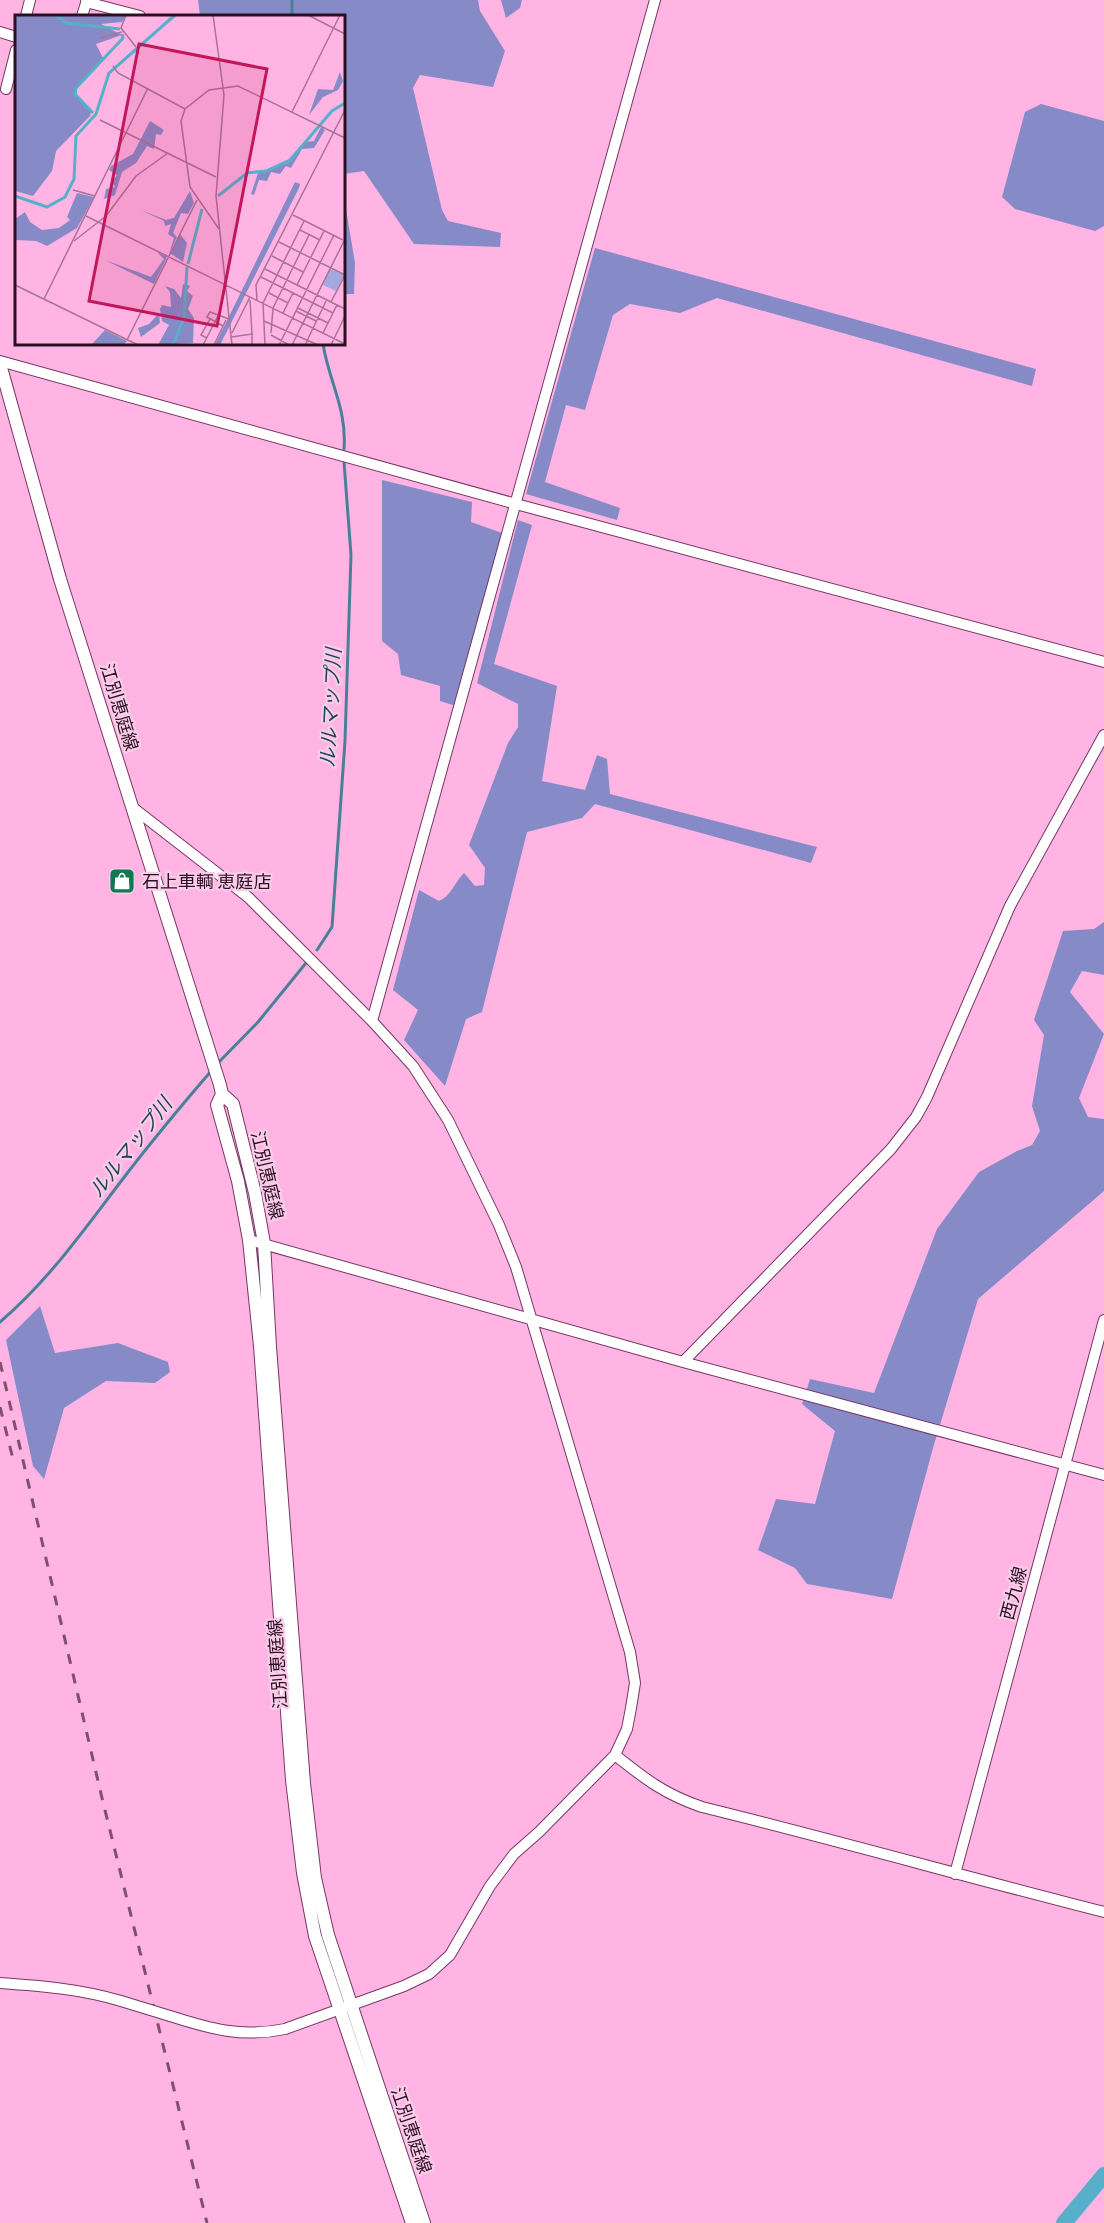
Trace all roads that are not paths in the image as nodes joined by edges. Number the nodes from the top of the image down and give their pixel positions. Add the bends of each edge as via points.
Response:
1 (30, 0) edge
2 (655, 0) edge
3 (86, 1) edge
4 (26, 15) edge
5 (136, 15) edge
6 (0, 32) edge
7 (15, 37) edge
8 (15, 55) edge
9 (8, 89) edge
10 (0, 362) edge
11 (516, 504) junction
12 (1104, 662) edge
13 (1104, 735) edge
14 (132, 807) junction
15 (372, 1021) junction
16 (221, 1090) junction
17 (249, 1240) junction
18 (264, 1243) junction
19 (531, 1319) junction
20 (1104, 1320) edge
21 (683, 1362) junction
22 (1065, 1464) junction
23 (1104, 1475) edge
24 (615, 1755) junction
25 (955, 1874) junction
26 (1104, 1912) edge
27 (0, 1983) edge
28 (345, 2007) junction
29 (412, 2223) edge
30 (424, 2223) edge

1 - 4 street
2 - 11 street
3 - 5 street
6 - 7 street
8 - 9 street
10 - 11 street
10 - 14 main road, 江別恵庭線 via 60,579
11 - 12 street
11 - 15 street
13 - 21 street via 1010,906 916,1117 891,1149
14 - 15 street via 248,897
14 - 16 main road, 江別恵庭線
15 - 19 street via 413,1066 448,1120 499,1225
16 - 17 main road, 江別恵庭線 via 218,1105
16 - 18 main road, 江別恵庭線 via 233,1104
17 - 18 street
17 - 28 main road, 江別恵庭線 via 292,1780 303,1873 315,1936
18 - 19 street
18 - 28 main road, 江別恵庭線 via 304,1783 315,1878
19 - 21 street
19 - 24 street via 630,1652 632,1708
20 - 22 street, 西九線
21 - 22 street
22 - 23 street
22 - 25 street, 西九線
24 - 25 street via 658,1789 679,1799
24 - 28 street via 514,1854 490,1886 450,1955 421,1978
25 - 26 street
27 - 28 street, bridge via 93,1993 216,2030 255,2034 285,2029
28 - 29 main road, 江別恵庭線
28 - 30 main road, 江別恵庭線

